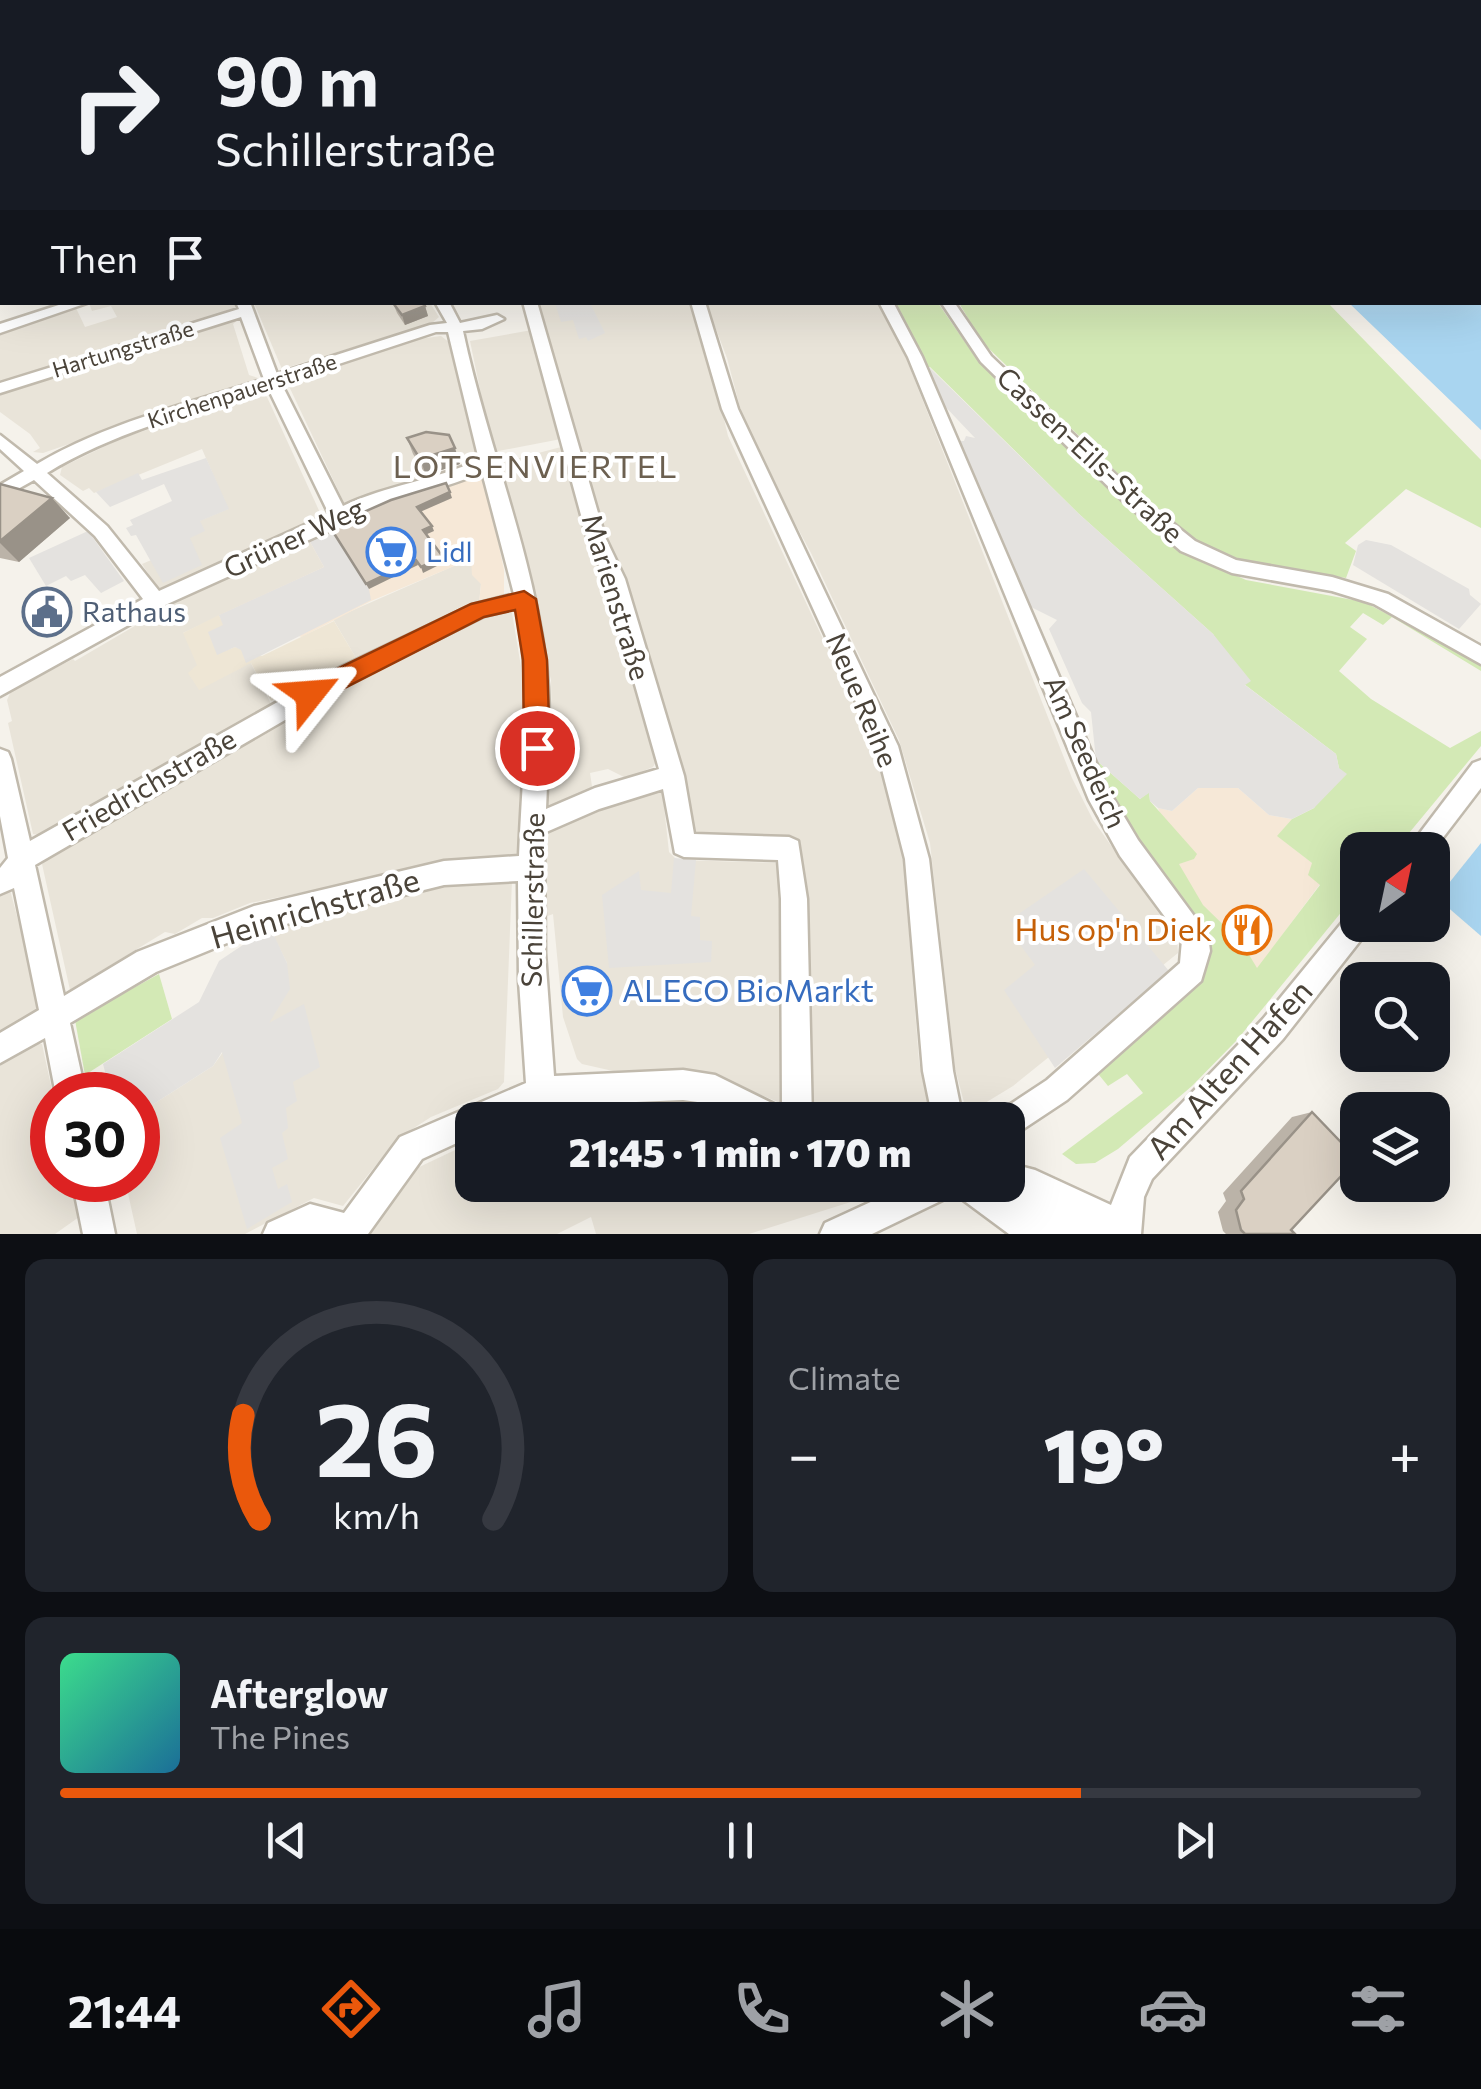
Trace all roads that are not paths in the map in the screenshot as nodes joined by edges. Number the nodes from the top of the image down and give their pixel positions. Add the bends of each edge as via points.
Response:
1 (74, 305) edge
2 (444, 305) edge
3 (699, 305) edge
4 (887, 305) edge
5 (949, 305) edge
6 (244, 306) edge
7 (531, 314) edge
8 (460, 324) junction
9 (0, 329) edge
10 (272, 380) junction
11 (0, 388) edge
12 (0, 440) edge
13 (489, 462) junction
14 (35, 470) junction
15 (0, 493) edge
16 (338, 515) junction
17 (524, 599) junction
18 (156, 601) junction
19 (1481, 656) edge
20 (0, 687) edge
21 (0, 759) edge
22 (1481, 770) edge
23 (672, 776) junction
24 (532, 827) junction
25 (1432, 832) edge
26 (22, 859) junction
27 (530, 868) junction
28 (0, 882) edge
29 (1343, 942) edge
30 (56, 1014) junction
31 (0, 1049) edge
32 (67, 1072) edge
33 (541, 1091) junction
34 (516, 1102) edge
35 (739, 1102) edge
36 (797, 1102) edge
37 (944, 1102) edge
38 (1025, 1112) edge
39 (455, 1128) edge
40 (90, 1202) edge
41 (881, 1202) edge
42 (1012, 1202) edge
43 (1025, 1202) edge
44 (93, 1230) edge
45 (1124, 1230) edge
46 (349, 1232) edge
47 (278, 1234) edge
48 (836, 1234) edge
49 (1038, 1234) edge

1 - 9 street
2 - 8 street, Schillerstraße
3 - 37 street, Neue Reihe via 730,409 887,746 917,860
4 - 38 street, Am Seedeich via 1098,792 1129,848 1195,935 1191,971
5 - 19 street, Cassen-Eils-Straße via 994,368 1188,546 1243,570 1381,599
6 - 10 street
6 - 11 street, Hartungstraße
7 - 8 street, Kirchenpauerstraße
7 - 23 street, Marienstraße
8 - 10 street, Kirchenpauerstraße
8 - 13 street, Schillerstraße
10 - 14 street, Kirchenpauerstraße via 120,431
10 - 16 street
12 - 14 street
13 - 16 street, Grüner Weg
13 - 17 street, Schillerstraße
14 - 15 street, Kirchenpauerstraße
14 - 18 street via 115,545
16 - 18 street, Grüner Weg
17 - 24 street, Schillerstraße via 538,724
17 - 26 street, Friedrichstraße via 478,610 339,678
18 - 20 street, Grüner Weg
21 - 26 street
22 - 25 street
23 - 24 street
23 - 36 street, Marienstraße via 684,846 789,849
24 - 27 street, Schillerstraße
26 - 28 street, Friedrichstraße
26 - 30 street
27 - 30 street, Heinrichstraße via 444,873 254,919 147,962
27 - 33 street, Schillerstraße via 529,974
29 - 45 street, Am Alten Hafen via 1273,1029 1141,1168 1128,1196
30 - 31 street, Heinrichstraße
30 - 32 street
33 - 34 street
33 - 35 street via 682,1085
39 - 46 street via 410,1148
40 - 44 street
41 - 48 street
42 - 49 street
43 - 45 street via 1092,1230
46 - 47 street via 310,1220

